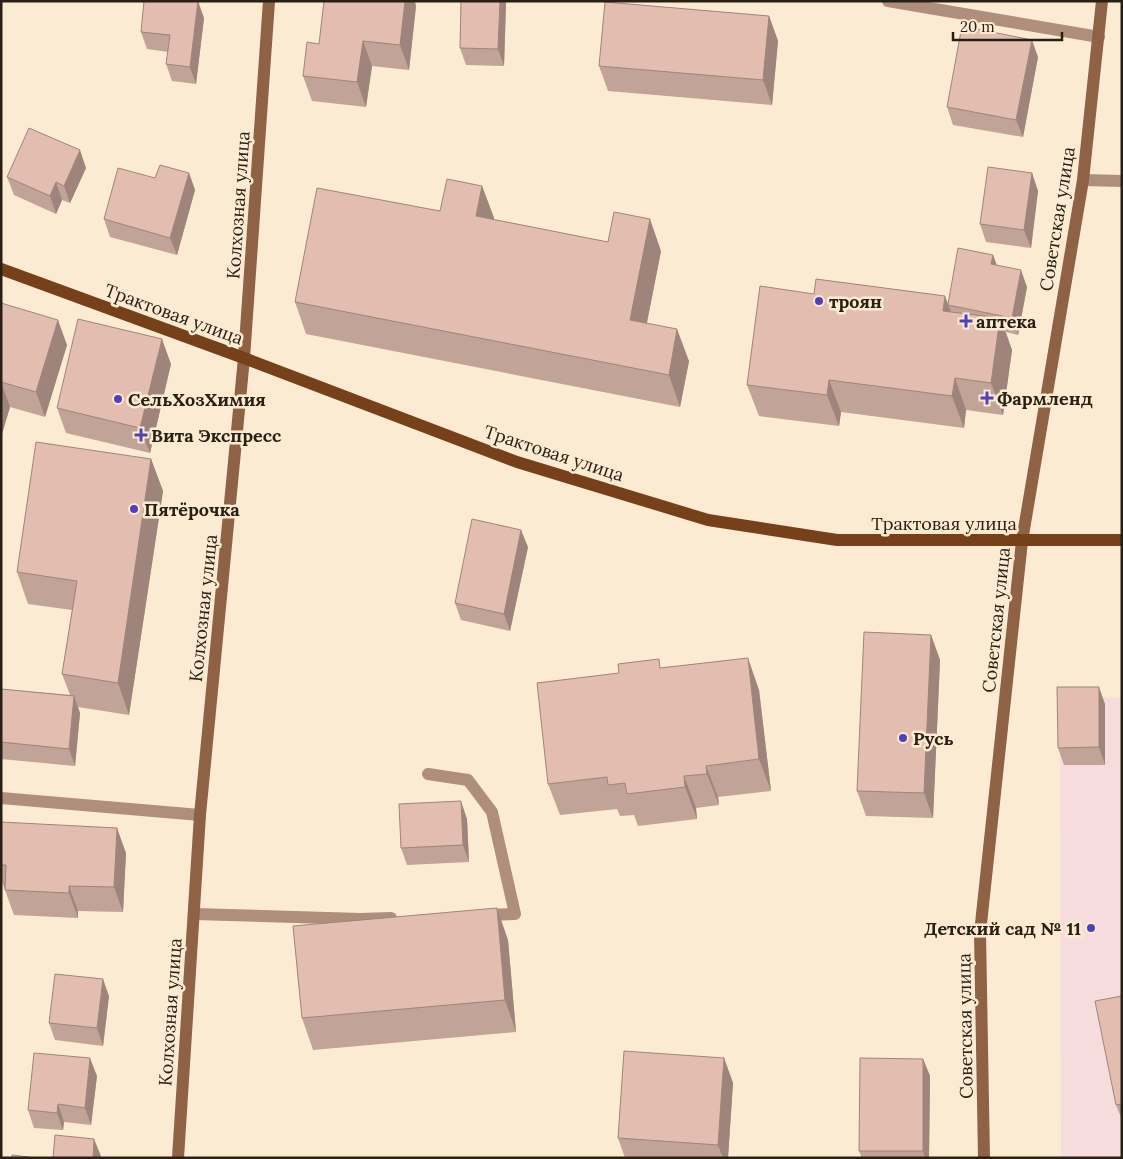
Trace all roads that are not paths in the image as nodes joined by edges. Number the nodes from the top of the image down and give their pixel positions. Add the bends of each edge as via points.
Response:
1 (269, 1) edge
2 (888, 1) edge
3 (1102, 1) edge
4 (1099, 37) junction
5 (1083, 180) junction
6 (1122, 181) edge
7 (1, 268) edge
8 (244, 358) junction
9 (1122, 540) edge
10 (1022, 541) junction
11 (428, 774) dead end
12 (1, 798) edge
13 (200, 815) junction
14 (194, 914) junction
15 (467, 916) edge
16 (399, 918) edge
17 (178, 1158) edge
18 (984, 1158) edge

1 - 8 street, Колхозная улица
2 - 4 street
3 - 4 street, Советская улица
4 - 5 street, Советская улица
5 - 6 street
5 - 10 street, Советская улица
7 - 8 main road, Трактовая улица
8 - 10 main road, Трактовая улица via 517,462 708,520 837,540
8 - 13 street, Колхозная улица
9 - 10 main road, Трактовая улица
10 - 18 street, Советская улица via 980,933
11 - 15 street via 468,780 492,812 516,914
12 - 13 street
13 - 14 street, Колхозная улица
14 - 16 street
14 - 17 street, Колхозная улица

